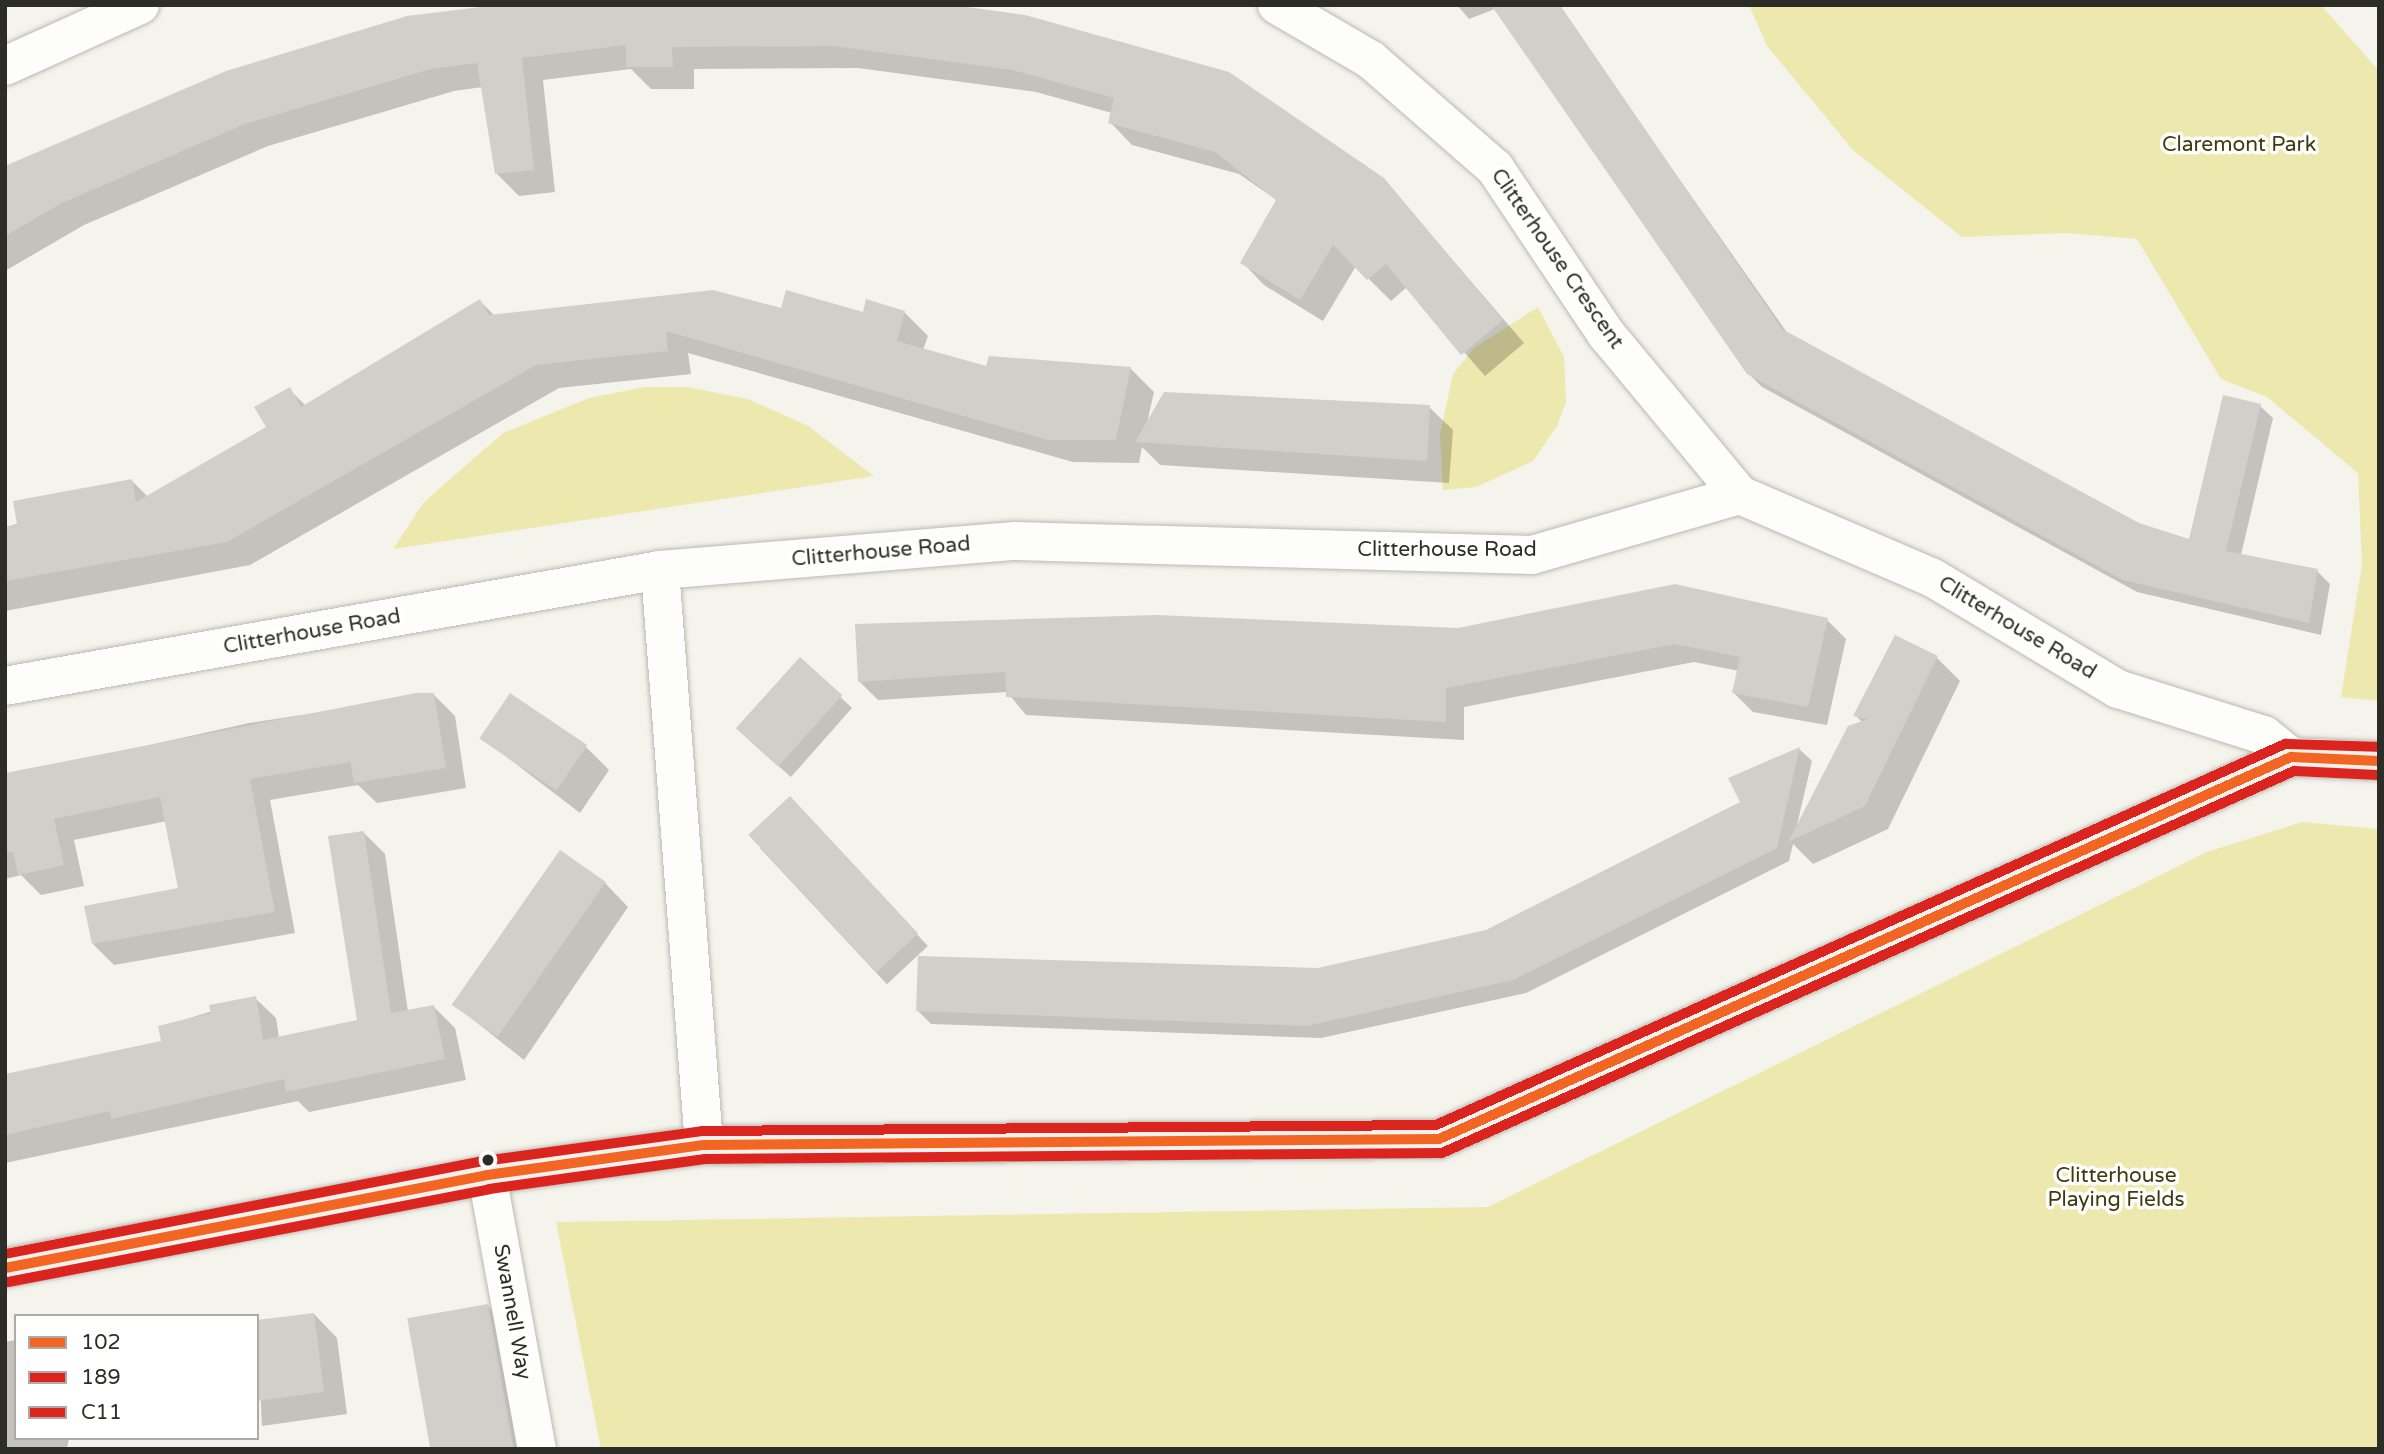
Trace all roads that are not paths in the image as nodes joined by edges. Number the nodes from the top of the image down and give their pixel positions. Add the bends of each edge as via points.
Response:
1 (140, 5) edge
2 (1277, 5) edge
3 (5, 66) edge
4 (1740, 495) junction
5 (660, 570) junction
6 (5, 686) edge
7 (2291, 757) junction
8 (2379, 761) edge
9 (704, 1145) junction
10 (487, 1175) junction
11 (5, 1268) edge
12 (537, 1449) edge

1 - 3 street
2 - 4 street, Clitterhouse Crescent via 1371,60 1495,168 1607,335
4 - 5 street, Clitterhouse Road via 1532,555 1015,541
4 - 7 street, Clitterhouse Road via 1933,578 2118,689 2264,735
5 - 6 street, Clitterhouse Road
5 - 9 street
7 - 8 street
7 - 9 street via 1439,1139
9 - 10 street
10 - 11 street
10 - 12 street, Swannell Way

